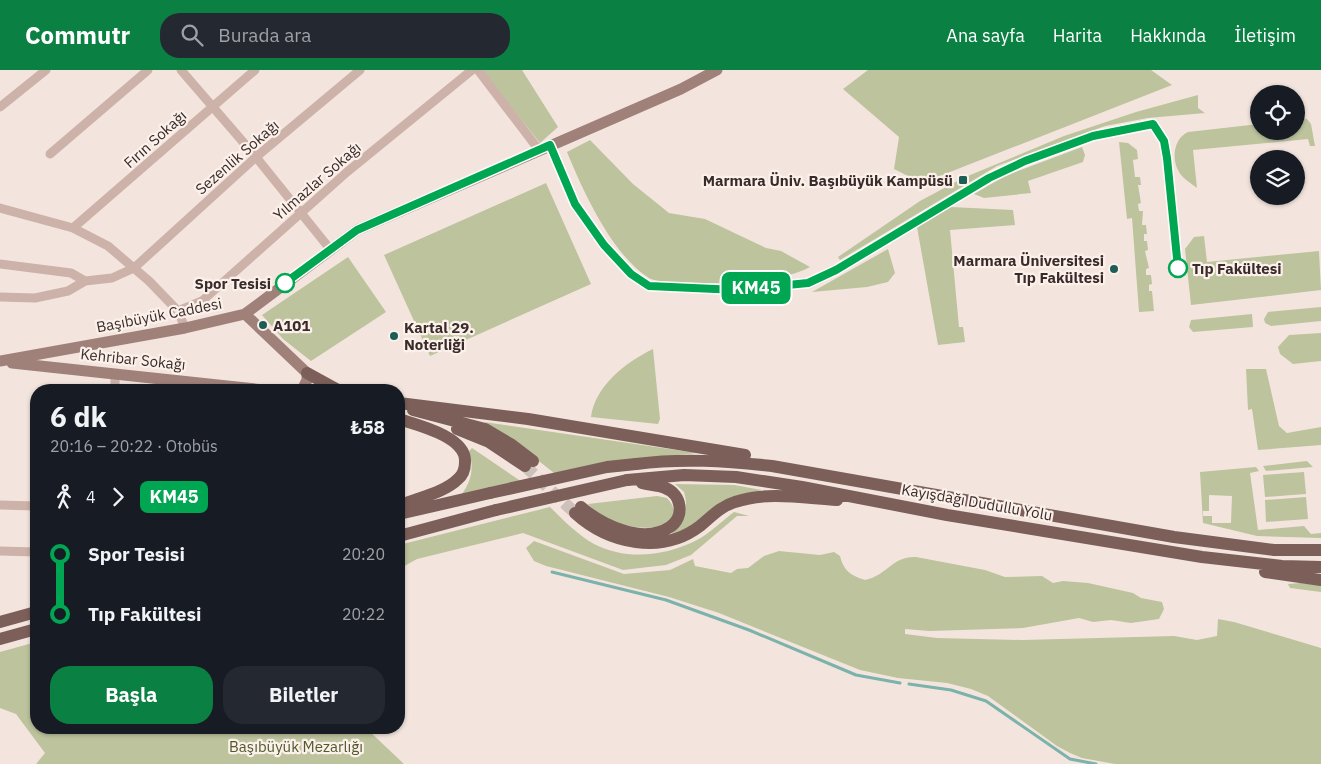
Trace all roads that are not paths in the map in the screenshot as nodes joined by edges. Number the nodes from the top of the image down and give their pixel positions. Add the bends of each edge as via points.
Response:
1 (46, 70) edge
2 (148, 70) edge
3 (181, 70) edge
4 (255, 70) edge
5 (360, 70) edge
6 (472, 70) edge
7 (478, 70) edge
8 (717, 70) edge
9 (213, 105) junction
10 (0, 107) edge
11 (539, 150) junction
12 (50, 154) dead end
13 (256, 157) junction
14 (0, 208) edge
15 (300, 212) junction
16 (74, 228) junction
17 (330, 249) junction
18 (0, 264) edge
19 (134, 268) junction
20 (85, 281) junction
21 (0, 297) edge
22 (178, 311) junction
23 (245, 314) junction
24 (185, 328) junction
25 (0, 361) edge
26 (307, 373) junction
27 (115, 374) junction
28 (115, 384) edge
29 (184, 384) edge
30 (305, 384) edge
31 (327, 384) edge
32 (405, 406) edge
33 (405, 407) edge
34 (405, 418) edge
35 (405, 420) edge
36 (849, 479) junction
37 (627, 480) junction
38 (405, 503) edge
39 (0, 505) edge
40 (894, 505) junction
41 (30, 506) edge
42 (405, 513) edge
43 (405, 534) edge
44 (0, 550) edge
45 (1321, 550) edge
46 (30, 552) edge
47 (1202, 557) junction
48 (1321, 567) edge
49 (1321, 580) edge
50 (30, 614) edge
51 (0, 622) edge
52 (30, 631) edge
53 (0, 639) edge

1 - 10 street
2 - 12 street
3 - 9 street
4 - 9 street, Fırın Sokağı
5 - 13 street, Sezenlik Sokağı
6 - 15 street, Yılmazlar Sokağı
7 - 11 street
8 - 11 main road, Başıbüyük Caddesi via 681,89
9 - 13 street
9 - 16 street, Fırın Sokağı
11 - 17 main road, Başıbüyük Caddesi via 384,216
13 - 15 street
13 - 19 street, Sezenlik Sokağı
14 - 16 street
15 - 17 street
15 - 22 street, Yılmazlar Sokağı via 202,301
16 - 19 street via 108,246
17 - 23 main road, Başıbüyük Caddesi
18 - 20 street via 70,273
19 - 20 street, Sezenlik Sokağı via 112,278
19 - 22 street
20 - 21 street via 68,291 35,298
22 - 24 street
23 - 24 main road, Başıbüyük Caddesi
23 - 26 main road
24 - 25 main road, Başıbüyük Caddesi
25 - 27 main road, Kehribar Sokağı
26 - 30 main road
26 - 31 main road
27 - 28 street
27 - 29 main road, Kehribar Sokağı
32 - 36 main road via 500,415 764,458
33 - 34 main road via 485,429 512,445 529,464 471,433
35 - 38 main road via 461,446 466,459 464,470 454,483
36 - 42 main road, Kayışdağı Dudullu Yolu, bridge via 715,459 661,461 608,467
36 - 45 main road, Kayışdağı Dudullu Yolu via 1174,537 1274,550
37 - 40 main road, Kayışdağı Dudullu Yolu via 684,475 736,477
37 - 40 main road via 666,488 679,499 678,518 671,527 639,533 606,524 578,510 587,525 606,535 639,542 674,540 732,503 764,496
37 - 43 main road, Kayışdağı Dudullu Yolu, bridge
39 - 41 street
40 - 47 main road, Kayışdağı Dudullu Yolu
44 - 46 street
47 - 48 main road, Kayışdağı Dudullu Yolu
47 - 49 main road
50 - 51 main road
52 - 53 main road

